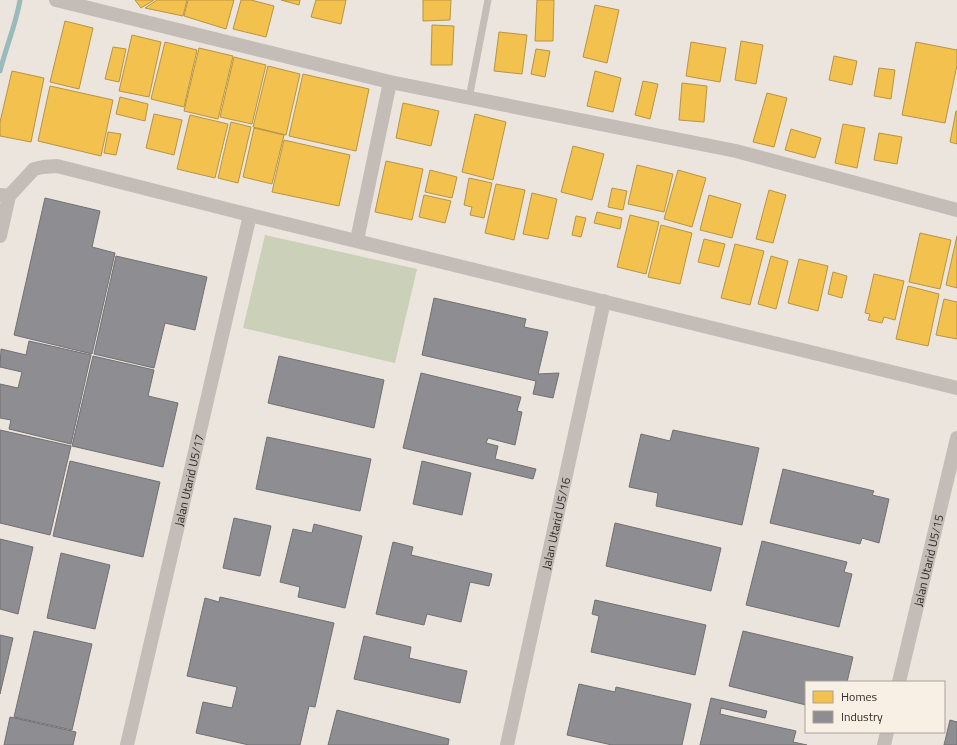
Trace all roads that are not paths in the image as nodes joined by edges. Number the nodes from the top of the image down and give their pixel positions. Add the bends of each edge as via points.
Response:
1 (56, 0) edge
2 (488, 0) edge
3 (390, 82) junction
4 (469, 98) junction
5 (5, 196) edge
6 (957, 210) edge
7 (250, 214) junction
8 (0, 236) edge
9 (357, 240) junction
10 (604, 301) junction
11 (957, 388) edge
12 (957, 438) edge
13 (899, 681) edge
14 (887, 733) edge
15 (127, 745) edge
16 (507, 745) edge
17 (884, 745) edge

1 - 3 street
2 - 4 lane
3 - 4 street
3 - 9 street
4 - 6 street via 736,151
5 - 7 street via 34,169 57,166
5 - 8 street
7 - 9 street
7 - 15 street, Jalan Utarid U5/17
9 - 10 street
10 - 11 street
10 - 16 street, Jalan Utarid U5/16
12 - 13 street, Jalan Utarid U5/15
14 - 17 street

